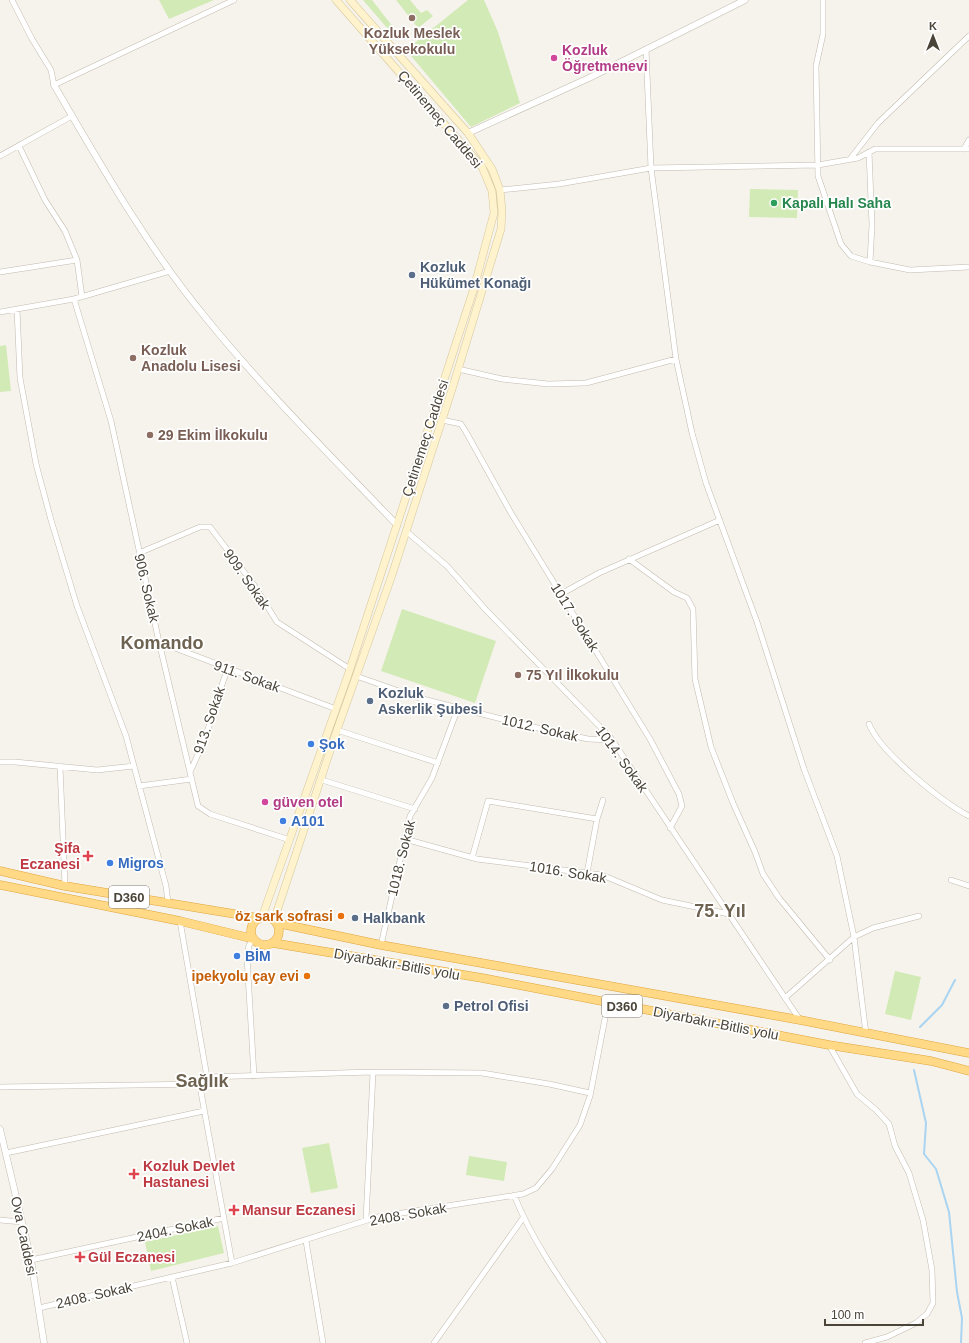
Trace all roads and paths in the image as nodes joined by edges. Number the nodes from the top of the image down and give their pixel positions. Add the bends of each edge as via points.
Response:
1 (12, 0) edge
2 (234, 0) edge
3 (336, 0) edge
4 (350, 0) edge
5 (745, 0) edge
6 (823, 0) edge
7 (969, 36) edge
8 (646, 49) junction
9 (54, 85) junction
10 (72, 116) junction
11 (468, 133) junction
12 (969, 140) edge
13 (19, 146) junction
14 (967, 149) edge
15 (869, 152) junction
16 (0, 156) edge
17 (850, 159) junction
18 (818, 165) junction
19 (651, 168) junction
20 (500, 190) junction
21 (77, 260) junction
22 (870, 262) junction
23 (969, 267) edge
24 (170, 271) junction
25 (0, 272) edge
26 (82, 297) junction
27 (74, 299) junction
28 (16, 309) junction
29 (0, 312) edge
30 (676, 359) junction
31 (458, 369) junction
32 (442, 420) junction
33 (720, 520) junction
34 (397, 525) junction
35 (406, 531) junction
36 (139, 553) junction
37 (629, 559) junction
38 (561, 594) junction
39 (159, 642) junction
40 (228, 669) junction
41 (350, 669) junction
42 (356, 676) junction
43 (458, 708) junction
44 (336, 709) junction
45 (869, 724) dead end
46 (337, 730) junction
47 (612, 740) junction
48 (0, 762) edge
49 (438, 763) junction
50 (60, 766) junction
51 (134, 766) junction
52 (190, 772) junction
53 (192, 779) junction
54 (322, 780) junction
55 (139, 786) junction
56 (603, 800) dead end
57 (415, 809) junction
58 (969, 816) edge
59 (596, 819) junction
60 (670, 828) junction
61 (405, 839) junction
62 (290, 840) junction
63 (472, 858) junction
64 (0, 871) edge
65 (587, 873) junction
66 (951, 880) dead end
67 (0, 885) edge
68 (65, 886) junction
69 (969, 886) edge
70 (168, 903) junction
71 (729, 914) junction
72 (919, 916) dead end
73 (261, 918) junction
74 (180, 921) junction
75 (276, 921) junction
76 (854, 937) junction
77 (254, 939) junction
78 (273, 943) junction
79 (381, 945) junction
80 (830, 960) junction
81 (785, 998) junction
82 (608, 1003) junction
83 (800, 1020) junction
84 (866, 1034) junction
85 (829, 1045) junction
86 (969, 1053) edge
87 (969, 1071) edge
88 (373, 1072) junction
89 (254, 1076) junction
90 (207, 1077) junction
91 (204, 1084) junction
92 (0, 1087) edge
93 (590, 1093) junction
94 (204, 1111) junction
95 (0, 1129) edge
96 (6, 1153) junction
97 (514, 1195) junction
98 (224, 1218) junction
99 (523, 1218) junction
100 (0, 1220) edge
101 (366, 1220) junction
102 (22, 1222) junction
103 (306, 1241) junction
104 (31, 1260) junction
105 (232, 1263) junction
106 (172, 1277) junction
107 (39, 1308) junction
108 (44, 1343) edge
109 (187, 1343) edge
110 (323, 1343) edge
111 (434, 1343) edge
112 (604, 1343) edge
113 (864, 1343) edge

1 - 9 street via 51,70
2 - 9 street
3 - 34 main road, Çetinemeç Caddesi via 482,167 494,202 492,226 474,288
4 - 11 main road, Çetinemeç Caddesi
5 - 8 street
6 - 18 street via 823,34 816,66
7 - 17 street via 878,123
8 - 11 street
8 - 19 street
9 - 10 street
10 - 13 street
10 - 24 street
11 - 20 main road, Çetinemeç Caddesi via 492,168
12 - 14 street
13 - 16 street
13 - 21 street via 45,200 65,231
14 - 15 street via 875,149
15 - 17 street
15 - 22 street via 872,225
17 - 18 street
18 - 19 street
18 - 22 street via 820,187 841,244 851,256
19 - 20 street via 559,184
19 - 30 street
20 - 31 main road, Çetinemeç Caddesi via 501,229
21 - 25 street
21 - 26 street
22 - 23 street via 910,270
24 - 26 street
24 - 34 street via 206,318 284,406
26 - 27 street
27 - 28 street
27 - 36 street, 906. Sokak via 111,421
28 - 29 street
28 - 51 street via 20,378 45,499 77,606 126,736
30 - 31 street via 586,383 548,384 502,379
30 - 33 street via 692,432 706,483
31 - 32 main road, Çetinemeç Caddesi
32 - 35 main road, Çetinemeç Caddesi
32 - 38 street, 1017. Sokak via 461,424 511,513
33 - 37 street
33 - 76 street via 836,856
34 - 41 main road, Çetinemeç Caddesi
35 - 42 main road, Çetinemeç Caddesi
35 - 47 street, 1014. Sokak via 448,566 486,610
36 - 39 street, 906. Sokak
36 - 41 street, 909. Sokak via 200,527 210,527 254,585 277,622
37 - 38 street
37 - 80 street via 674,592 687,598 693,609 695,679 711,747 763,874 779,898
38 - 60 street, 1017. Sokak via 650,738 679,794 682,806
39 - 40 street, 911. Sokak
39 - 52 street, 906. Sokak
40 - 44 street, 911. Sokak
40 - 52 street, 913. Sokak
41 - 44 main road, Çetinemeç Caddesi
42 - 43 street, 1012. Sokak via 419,698
42 - 46 main road, Çetinemeç Caddesi
43 - 47 street, 1012. Sokak via 588,739
43 - 49 street, 1018. Sokak
44 - 62 main road, Çetinemeç Caddesi
45 - 58 street via 875,736 894,756 935,793
46 - 49 street
46 - 54 main road, Çetinemeç Caddesi
47 - 60 street, 1014. Sokak
48 - 50 street
49 - 57 street, 1018. Sokak
50 - 51 street via 97,770
50 - 68 street
51 - 55 street
52 - 53 street, 906. Sokak
53 - 55 street
53 - 62 street, 906. Sokak via 198,806 210,814
54 - 57 street
54 - 75 main road, Çetinemeç Caddesi
55 - 70 street via 166,886
56 - 59 street
57 - 61 street, 1018. Sokak via 410,816
59 - 63 street via 488,801
59 - 65 street
60 - 71 street, 1014. Sokak
61 - 63 street, 1016. Sokak
61 - 79 street, 1018. Sokak
62 - 73 main road, Çetinemeç Caddesi
63 - 65 street, 1016. Sokak
64 - 68 highway, D360
65 - 71 street, 1016. Sokak via 602,875 662,900
66 - 69 street
67 - 74 highway, D360
68 - 70 highway, D360
70 - 73 highway, D360
71 - 81 street, 1014. Sokak
72 - 76 street via 873,928
73 - 75 highway via 269,917
73 - 77 highway via 251,928
74 - 77 highway, D360
74 - 90 street
75 - 78 highway via 279,935
75 - 79 highway, Diyarbakır-Bitlis yolu / D360
76 - 80 street
76 - 84 street
77 - 78 highway via 259,944
77 - 89 street via 249,945 247,957
78 - 82 highway, Diyarbakır-Bitlis yolu / D360 via 439,970
79 - 83 highway, Diyarbakır-Bitlis yolu / D360
80 - 81 street
81 - 83 street, 1014. Sokak
82 - 85 highway, Diyarbakır-Bitlis yolu / D360
82 - 93 street, 2408. Sokak
83 - 84 highway, Diyarbakır-Bitlis yolu / D360
84 - 86 highway, Diyarbakır-Bitlis yolu / D360
85 - 87 highway, Diyarbakır-Bitlis yolu / D360
85 - 113 street via 857,1094 889,1124 895,1146 909,1173 923,1220 932,1270 933,1303 927,1314 916,1323
88 - 89 street
88 - 93 street via 482,1073
88 - 101 street
89 - 90 street
90 - 91 street
91 - 92 street
91 - 94 street via 201,1092
93 - 97 street, 2408. Sokak via 580,1125 552,1169 536,1188
94 - 96 street
94 - 98 street
95 - 96 street, Ova Caddesi
96 - 102 street, Ova Caddesi
97 - 99 street
97 - 101 street, 2408. Sokak
98 - 104 street, 2404. Sokak
98 - 105 street
99 - 111 street
99 - 112 street
100 - 102 street
101 - 103 street, 2408. Sokak
102 - 104 street, Ova Caddesi
103 - 105 street, 2408. Sokak
103 - 110 street
104 - 107 street, Ova Caddesi
105 - 106 street, 2408. Sokak
106 - 107 street, 2408. Sokak
106 - 109 street
107 - 108 street, Ova Caddesi

